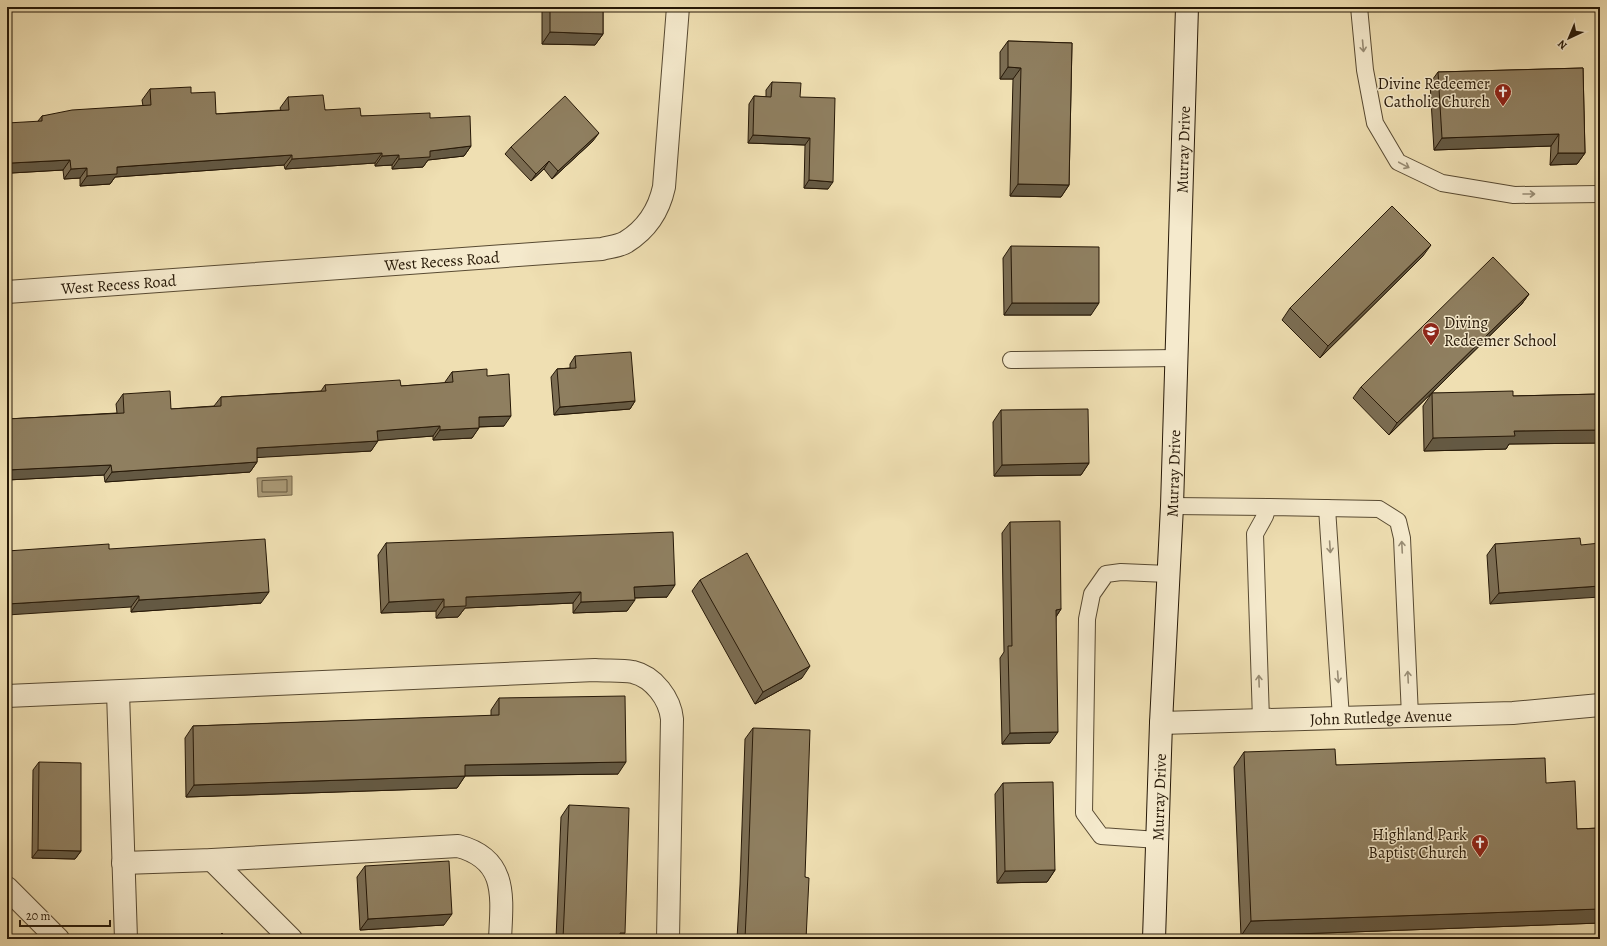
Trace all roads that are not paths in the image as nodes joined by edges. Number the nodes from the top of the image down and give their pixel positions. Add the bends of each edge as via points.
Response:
1 (678, 7) edge
2 (1187, 7) edge
3 (1359, 7) edge
4 (1600, 194) edge
5 (7, 292) edge
6 (1176, 358) junction
7 (1011, 360) dead end
8 (1172, 506) junction
9 (1268, 507) junction
10 (1327, 508) junction
11 (1168, 574) junction
12 (118, 692) junction
13 (7, 696) edge
14 (1600, 705) edge
15 (1410, 716) junction
16 (1341, 718) junction
17 (1261, 720) junction
18 (1161, 724) junction
19 (1158, 840) junction
20 (212, 860) junction
21 (123, 863) junction
22 (7, 888) edge
23 (58, 939) edge
24 (126, 939) edge
25 (291, 939) edge
26 (500, 939) edge
27 (668, 939) edge
28 (1154, 939) edge

1 - 5 street, West Recess Road via 664,187 654,215 625,243 602,249
2 - 6 street, Murray Drive
3 -> 4 lane via 1365,70 1375,123 1398,162 1442,183 1514,194
6 - 7 lane
6 - 8 street, Murray Drive
8 - 9 lane
8 - 11 street, Murray Drive
9 - 10 lane
17 -> 9 lane via 1255,534
15 -> 10 lane via 1402,538 1398,521 1379,509
10 -> 16 lane
11 - 18 street, Murray Drive
11 - 19 lane via 1106,574 1092,594 1087,619 1084,813 1101,836
12 - 13 street
12 - 21 street
12 - 27 street via 595,670 639,674 658,689 669,706 672,719
14 - 15 street, John Rutledge Avenue via 1513,713
15 - 16 street, John Rutledge Avenue
16 - 17 street, John Rutledge Avenue
17 - 18 street, John Rutledge Avenue
18 - 19 street, Murray Drive
19 - 28 street, Murray Drive
20 - 21 street
20 - 25 street
20 - 26 street via 458,846 467,848 488,861 496,873 501,898
21 - 24 street
22 - 23 street

